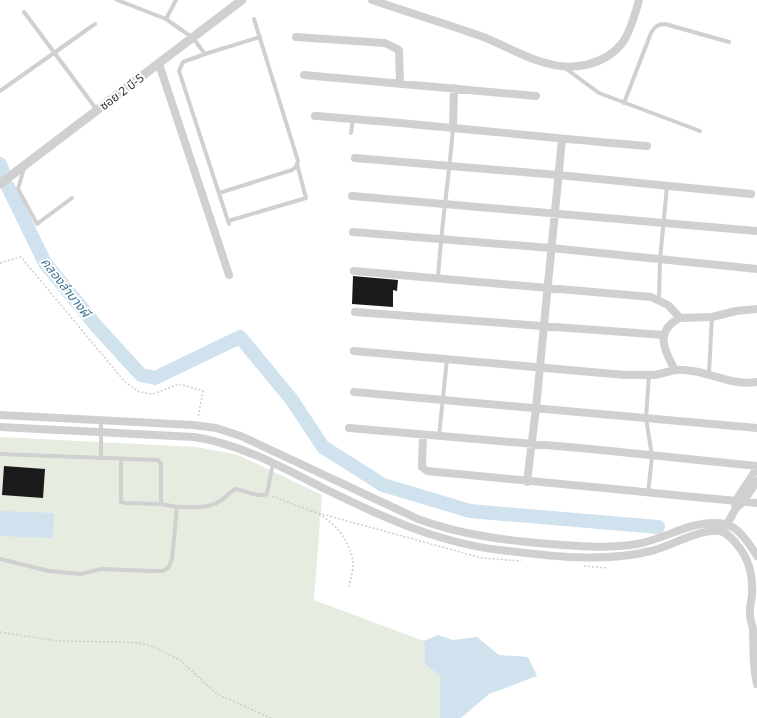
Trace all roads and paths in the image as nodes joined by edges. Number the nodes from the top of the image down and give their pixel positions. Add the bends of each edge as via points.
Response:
1 (117, 0) edge
2 (176, 0) edge
3 (242, 0) edge
4 (372, 0) edge
5 (638, 0) edge
6 (24, 12) dead end
7 (166, 19) junction
8 (254, 20) dead end
9 (96, 24) dead end
10 (260, 37) junction
11 (296, 37) dead end
12 (193, 38) junction
13 (729, 42) dead end
14 (54, 53) junction
15 (205, 54) junction
16 (159, 64) junction
17 (564, 68) junction
18 (304, 75) dead end
19 (400, 84) junction
20 (454, 88) junction
21 (0, 92) edge
22 (536, 96) dead end
23 (624, 103) junction
24 (98, 110) junction
25 (315, 116) dead end
26 (353, 119) junction
27 (453, 126) junction
28 (700, 131) dead end
29 (351, 133) dead end
30 (562, 139) junction
31 (647, 146) dead end
32 (355, 158) dead end
33 (297, 164) junction
34 (24, 166) junction
35 (450, 166) junction
36 (558, 175) junction
37 (0, 184) edge
38 (667, 186) junction
39 (219, 193) junction
40 (751, 194) dead end
41 (352, 196) dead end
42 (72, 198) dead end
43 (445, 204) junction
44 (554, 212) junction
45 (663, 222) junction
46 (757, 231) edge
47 (353, 232) dead end
48 (440, 240) junction
49 (551, 248) junction
50 (660, 260) junction
51 (0, 263) edge
52 (757, 269) edge
53 (354, 271) dead end
54 (229, 275) dead end
55 (438, 279) junction
56 (547, 288) junction
57 (659, 299) junction
58 (757, 309) edge
59 (355, 312) dead end
60 (712, 317) junction
61 (680, 318) junction
62 (544, 327) junction
63 (664, 335) junction
64 (354, 350) dead end
65 (447, 359) junction
66 (540, 368) junction
67 (675, 370) junction
68 (709, 374) junction
69 (649, 375) junction
70 (757, 382) edge
71 (354, 392) dead end
72 (443, 400) junction
73 (536, 408) junction
74 (0, 414) edge
75 (646, 418) junction
76 (101, 420) junction
77 (197, 426) junction
78 (0, 427) edge
79 (349, 428) dead end
80 (757, 428) edge
81 (101, 433) junction
82 (423, 435) junction
83 (439, 436) junction
84 (531, 444) junction
85 (0, 454) edge
86 (652, 456) junction
87 (101, 458) junction
88 (121, 459) junction
89 (273, 462) junction
90 (757, 467) edge
91 (757, 481) edge
92 (527, 482) junction
93 (267, 494) junction
94 (648, 494) junction
95 (757, 503) edge
96 (161, 504) junction
97 (738, 504) junction
98 (177, 507) junction
99 (725, 528) junction
100 (757, 556) edge
101 (0, 559) edge
102 (349, 587) dead end
103 (755, 626) edge
104 (0, 632) edge
105 (755, 644) edge
106 (757, 684) edge
107 (271, 718) edge

1 - 7 lane
2 - 7 lane
3 - 12 street, ซอย 2 บี-5
4 - 17 street
5 - 17 street via 631,26 622,43 609,55 595,62
6 - 14 lane
7 - 12 lane
8 - 10 lane
9 - 14 lane
10 - 15 lane
10 - 33 lane via 297,156
11 - 19 street via 394,46 398,50
12 - 15 lane
12 - 16 street, ซอย 2 บี-5
13 - 23 lane via 658,24 651,32
14 - 21 lane
14 - 24 lane
15 - 39 lane via 183,62 179,72
16 - 24 street, ซอย 2 บี-5
16 - 54 street
17 - 23 lane via 599,93
18 - 19 street
19 - 20 street
20 - 22 street
20 - 27 street
23 - 28 lane
24 - 34 street, ซอย 2 บี-5
25 - 26 street
26 - 27 street
26 - 29 lane
27 - 30 street
27 - 35 lane
30 - 31 street
30 - 36 street
32 - 35 street
33 - 39 lane via 292,170
33 - 39 lane via 306,198 228,222
34 - 37 street, ซอย 2 บี-5
34 - 42 lane via 18,189 37,224
35 - 36 street
35 - 43 lane
36 - 38 street
36 - 44 street
38 - 40 street
38 - 45 lane
41 - 43 street
43 - 44 street
43 - 48 lane
44 - 45 street
44 - 49 street
45 - 46 street
45 - 50 lane
47 - 48 street
48 - 49 street
48 - 55 lane
49 - 50 street
49 - 56 street
50 - 52 street
50 - 57 lane
51 - 77 path via 21,257 124,381 139,392 153,394 179,384 203,391
53 - 55 street
55 - 56 street
56 - 57 street
56 - 62 street
57 - 61 street
58 - 60 street
59 - 62 street
60 - 61 street
60 - 68 lane
61 - 63 street via 668,325
62 - 63 street
62 - 66 street
63 - 67 street via 664,347
64 - 65 street
65 - 66 street
65 - 72 lane
66 - 69 street
66 - 73 street
67 - 68 street
67 - 69 street
68 - 70 street via 736,382
69 - 75 lane
71 - 72 street
72 - 73 street
72 - 83 lane
73 - 75 street
73 - 84 street
74 - 76 street
75 - 80 street
75 - 86 lane
76 - 77 street
76 - 81 lane
77 - 99 street via 216,428 241,436 418,519 480,536 584,547 614,547 660,539 702,524
78 - 81 street
79 - 82 street
81 - 87 lane
81 - 89 street via 214,440
82 - 83 street
82 - 92 street via 422,467 428,471
83 - 84 street
84 - 86 street
84 - 92 street
85 - 87 lane
86 - 90 street
86 - 94 lane
87 - 88 lane
88 - 96 lane via 160,462
88 - 96 lane via 121,502
89 - 93 lane
89 - 99 street via 398,523 431,535 481,547 587,558 612,558 658,549 699,533
90 - 97 street
91 - 97 street
92 - 94 street
93 - 98 lane via 260,496 235,489 212,505
93 - 102 path via 320,515 339,529 353,562
94 - 97 street
95 - 97 street
96 - 98 lane
97 - 99 street
98 - 101 lane via 171,564 163,571 101,569 81,574 49,571
99 - 100 street via 747,541
99 - 103 street via 748,561 752,583 750,616
103 - 105 street
104 - 107 path via 57,641 122,642 154,647 180,660 217,694
105 - 106 street via 753,664

